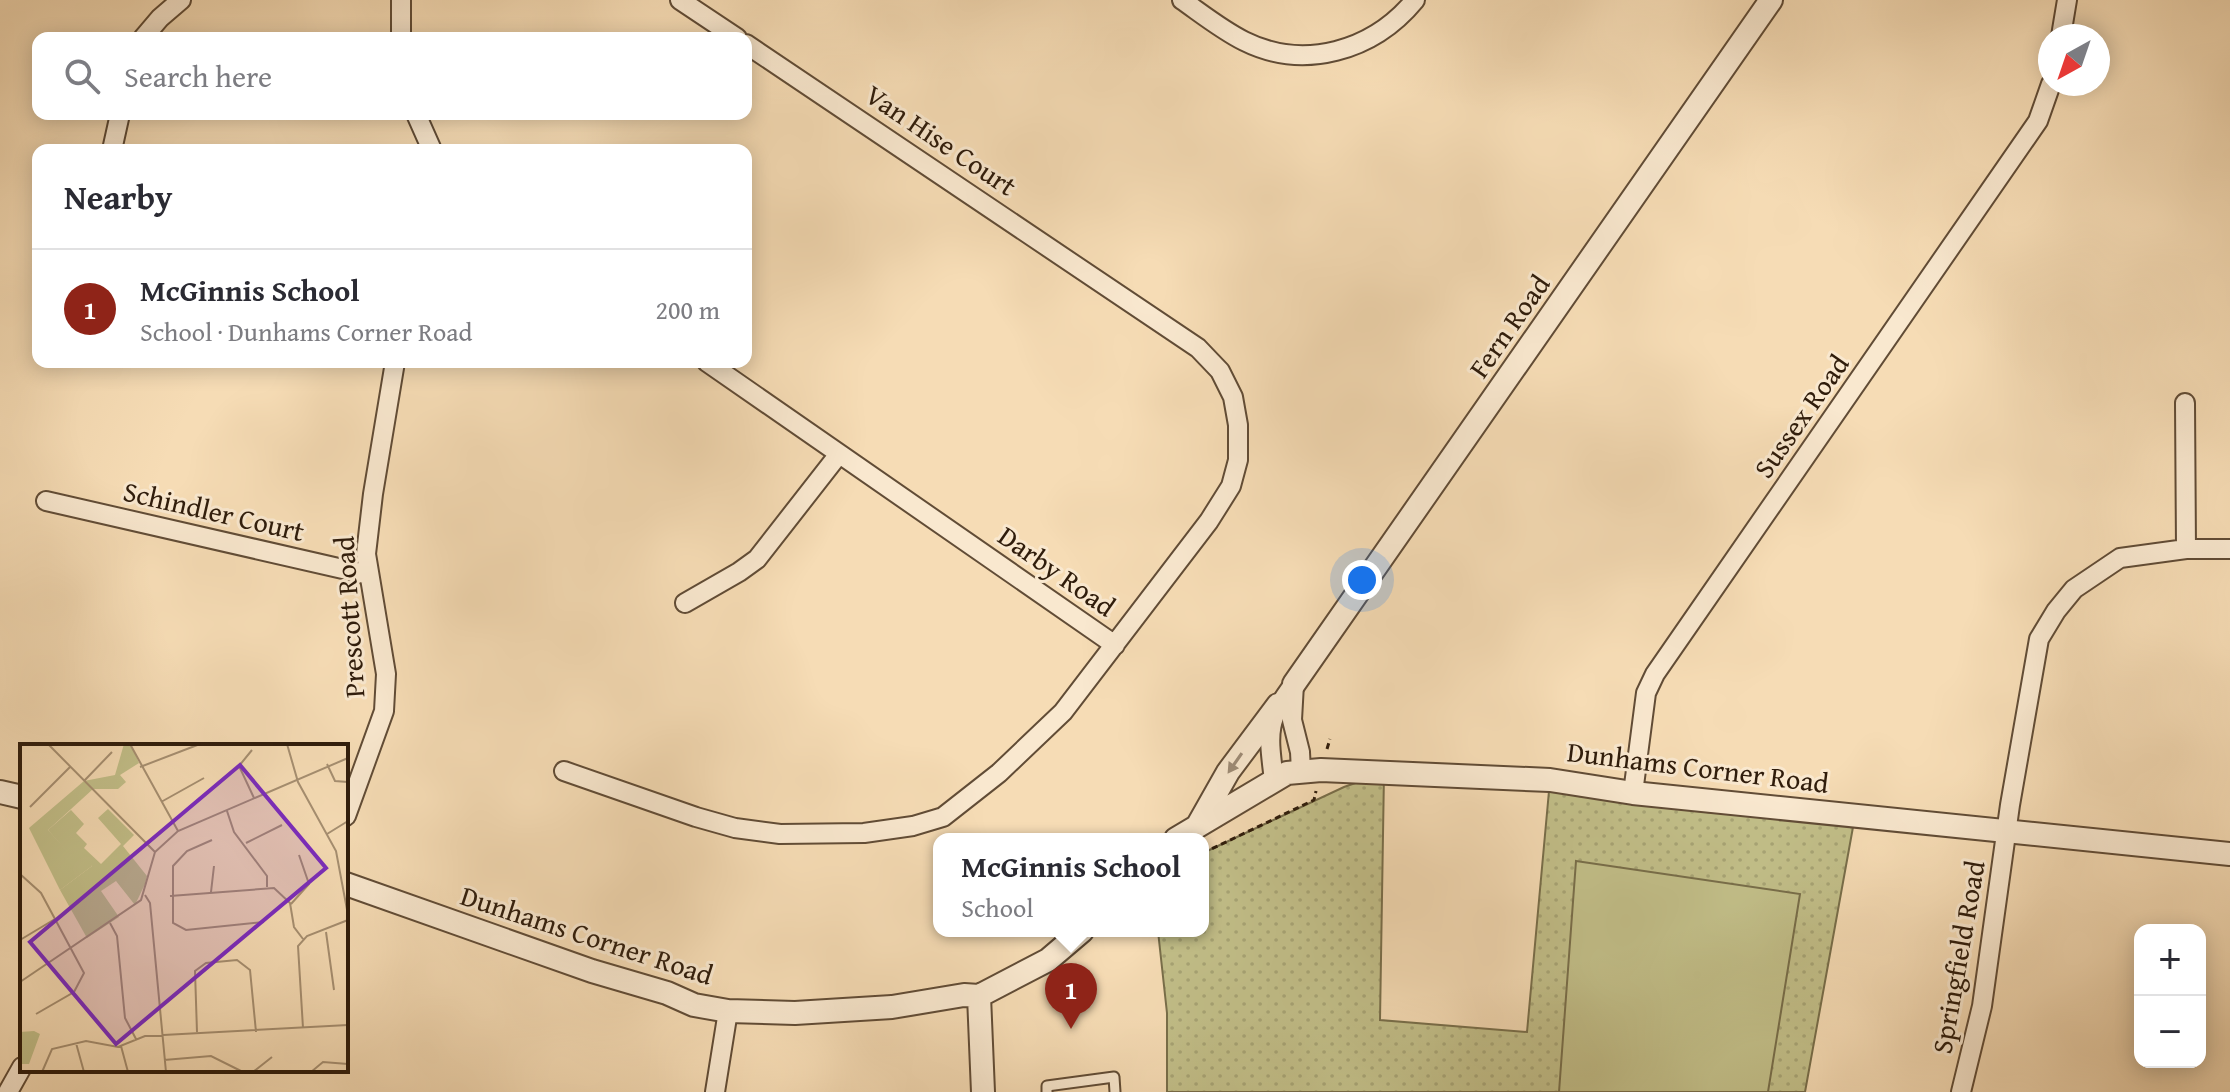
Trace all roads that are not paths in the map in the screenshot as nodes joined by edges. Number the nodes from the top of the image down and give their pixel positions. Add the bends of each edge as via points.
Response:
1 (181, 0) edge
2 (401, 0) edge
3 (680, 0) edge
4 (1182, 0) edge
5 (1415, 0) edge
6 (1771, 0) edge
7 (2067, 0) edge
8 (2063, 24) edge
9 (148, 32) edge
10 (401, 32) edge
11 (728, 32) edge
12 (752, 48) edge
13 (2047, 96) edge
14 (119, 120) edge
15 (419, 120) edge
16 (113, 144) edge
17 (429, 144) edge
18 (1105, 283) joint
19 (394, 368) edge
20 (716, 368) edge
21 (2185, 403) dead end
22 (839, 454) junction
23 (46, 501) dead end
24 (2186, 549) junction
25 (2230, 549) edge
26 (369, 575) junction
27 (685, 603) dead end
28 (1115, 645) junction
29 (1294, 684) junction
30 (1278, 705) junction
31 (564, 771) dead end
32 (1301, 771) junction
33 (1274, 781) junction
34 (0, 792) edge
35 (1633, 793) junction
36 (20, 797) edge
37 (348, 811) edge
38 (1198, 825) junction
39 (2007, 831) junction
40 (1185, 833) edge
41 (2230, 854) edge
42 (348, 885) edge
43 (1075, 937) edge
44 (979, 996) junction
45 (728, 1011) junction
46 (20, 1071) edge
47 (8, 1092) edge
48 (715, 1092) edge
49 (983, 1092) edge
50 (1047, 1092) edge
51 (1115, 1092) edge
52 (1961, 1092) edge

1 - 9 street
2 - 10 street
3 - 11 street
4 - 5 street via 1246,42 1302,55 1330,53 1371,38
6 - 29 street, Fern Road
7 - 8 street
12 - 18 street, Van Hise Court
13 - 35 street, Sussex Road via 2038,121 1655,674 1646,693
14 - 16 street
15 - 17 street
18 - 28 street, Darby Road via 1209,359 1233,397 1238,425 1231,486
19 - 26 street, Prescott Road via 373,494 366,554
20 - 22 street, Darby Road
21 - 24 street
22 - 27 street via 757,559
22 - 28 street, Darby Road
23 - 26 street, Schindler Court
24 - 25 street, Springfield Road
24 - 39 street, Springfield Road via 2120,558 2074,589 2056,611 2039,639
26 - 37 street, Prescott Road via 386,674 384,711
28 - 31 street via 1063,712 999,773 943,817 913,826 780,834 735,828
29 - 30 street, Fern Road
29 - 32 street via 1292,720
30 - 33 street, Fern Road via 1269,733
30 -> 38 street via 1228,772
32 - 33 street, Dunhams Corner Road
32 - 35 street, Dunhams Corner Road via 1550,780
33 - 38 street, Dunhams Corner Road
34 - 36 street
35 - 39 street, Dunhams Corner Road
38 - 40 street, Dunhams Corner Road
39 - 41 street, Dunhams Corner Road
39 - 52 street, Springfield Road via 1982,1006
42 - 45 street, Dunhams Corner Road via 694,1005
43 - 44 street, Dunhams Corner Road via 1048,960
44 - 45 street, Dunhams Corner Road via 795,1013
44 - 49 street
45 - 48 street
46 - 47 street
50 - 51 lane via 1047,1086 1114,1077

